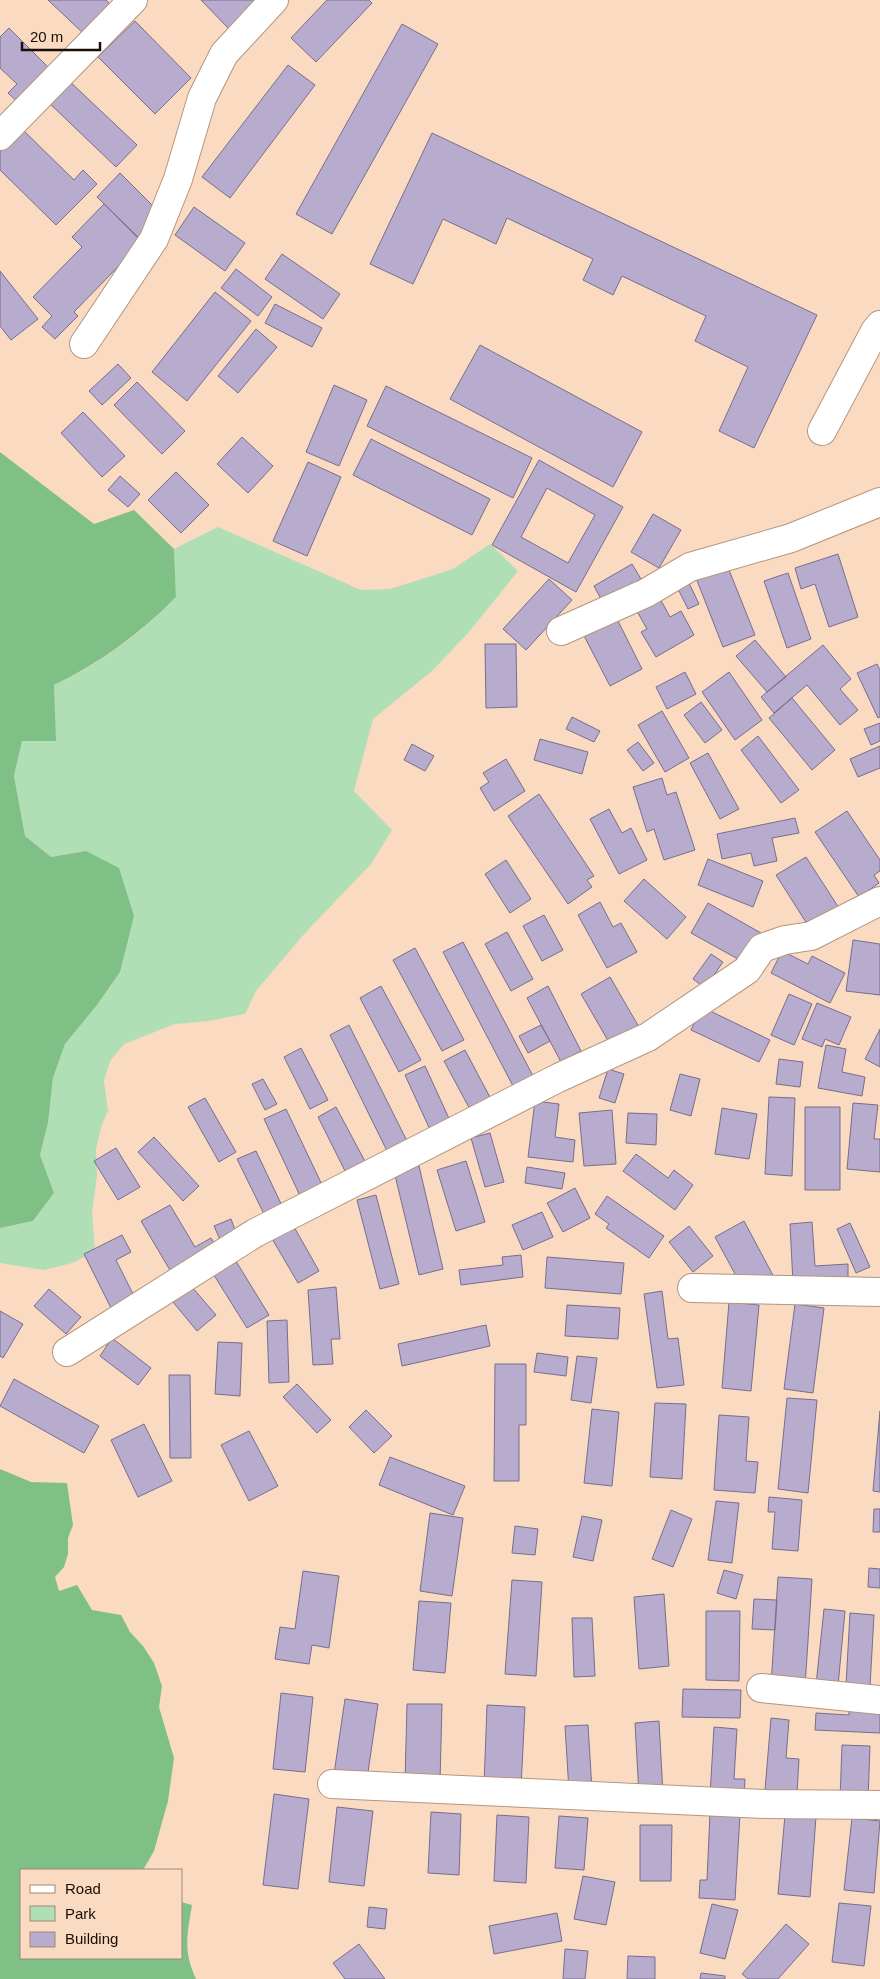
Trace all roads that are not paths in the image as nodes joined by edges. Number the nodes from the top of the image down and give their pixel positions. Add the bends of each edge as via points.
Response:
1 (133, 0) edge
2 (274, 0) edge
3 (0, 136) edge
4 (880, 325) edge
5 (84, 344) dead end
6 (822, 431) dead end
7 (880, 502) edge
8 (561, 631) dead end
9 (880, 901) edge
10 (692, 1288) dead end
11 (880, 1292) edge
12 (67, 1352) dead end
13 (762, 1688) dead end
14 (880, 1700) edge
15 (332, 1784) dead end
16 (880, 1805) edge

1 - 3 street
2 - 5 street via 224,54 202,98 178,180 154,239
4 - 6 street
7 - 8 street via 791,538 690,567 646,593
9 - 12 street via 811,936 762,948 747,970 648,1037 558,1078 255,1233
10 - 11 street
13 - 14 street
15 - 16 street via 766,1804

